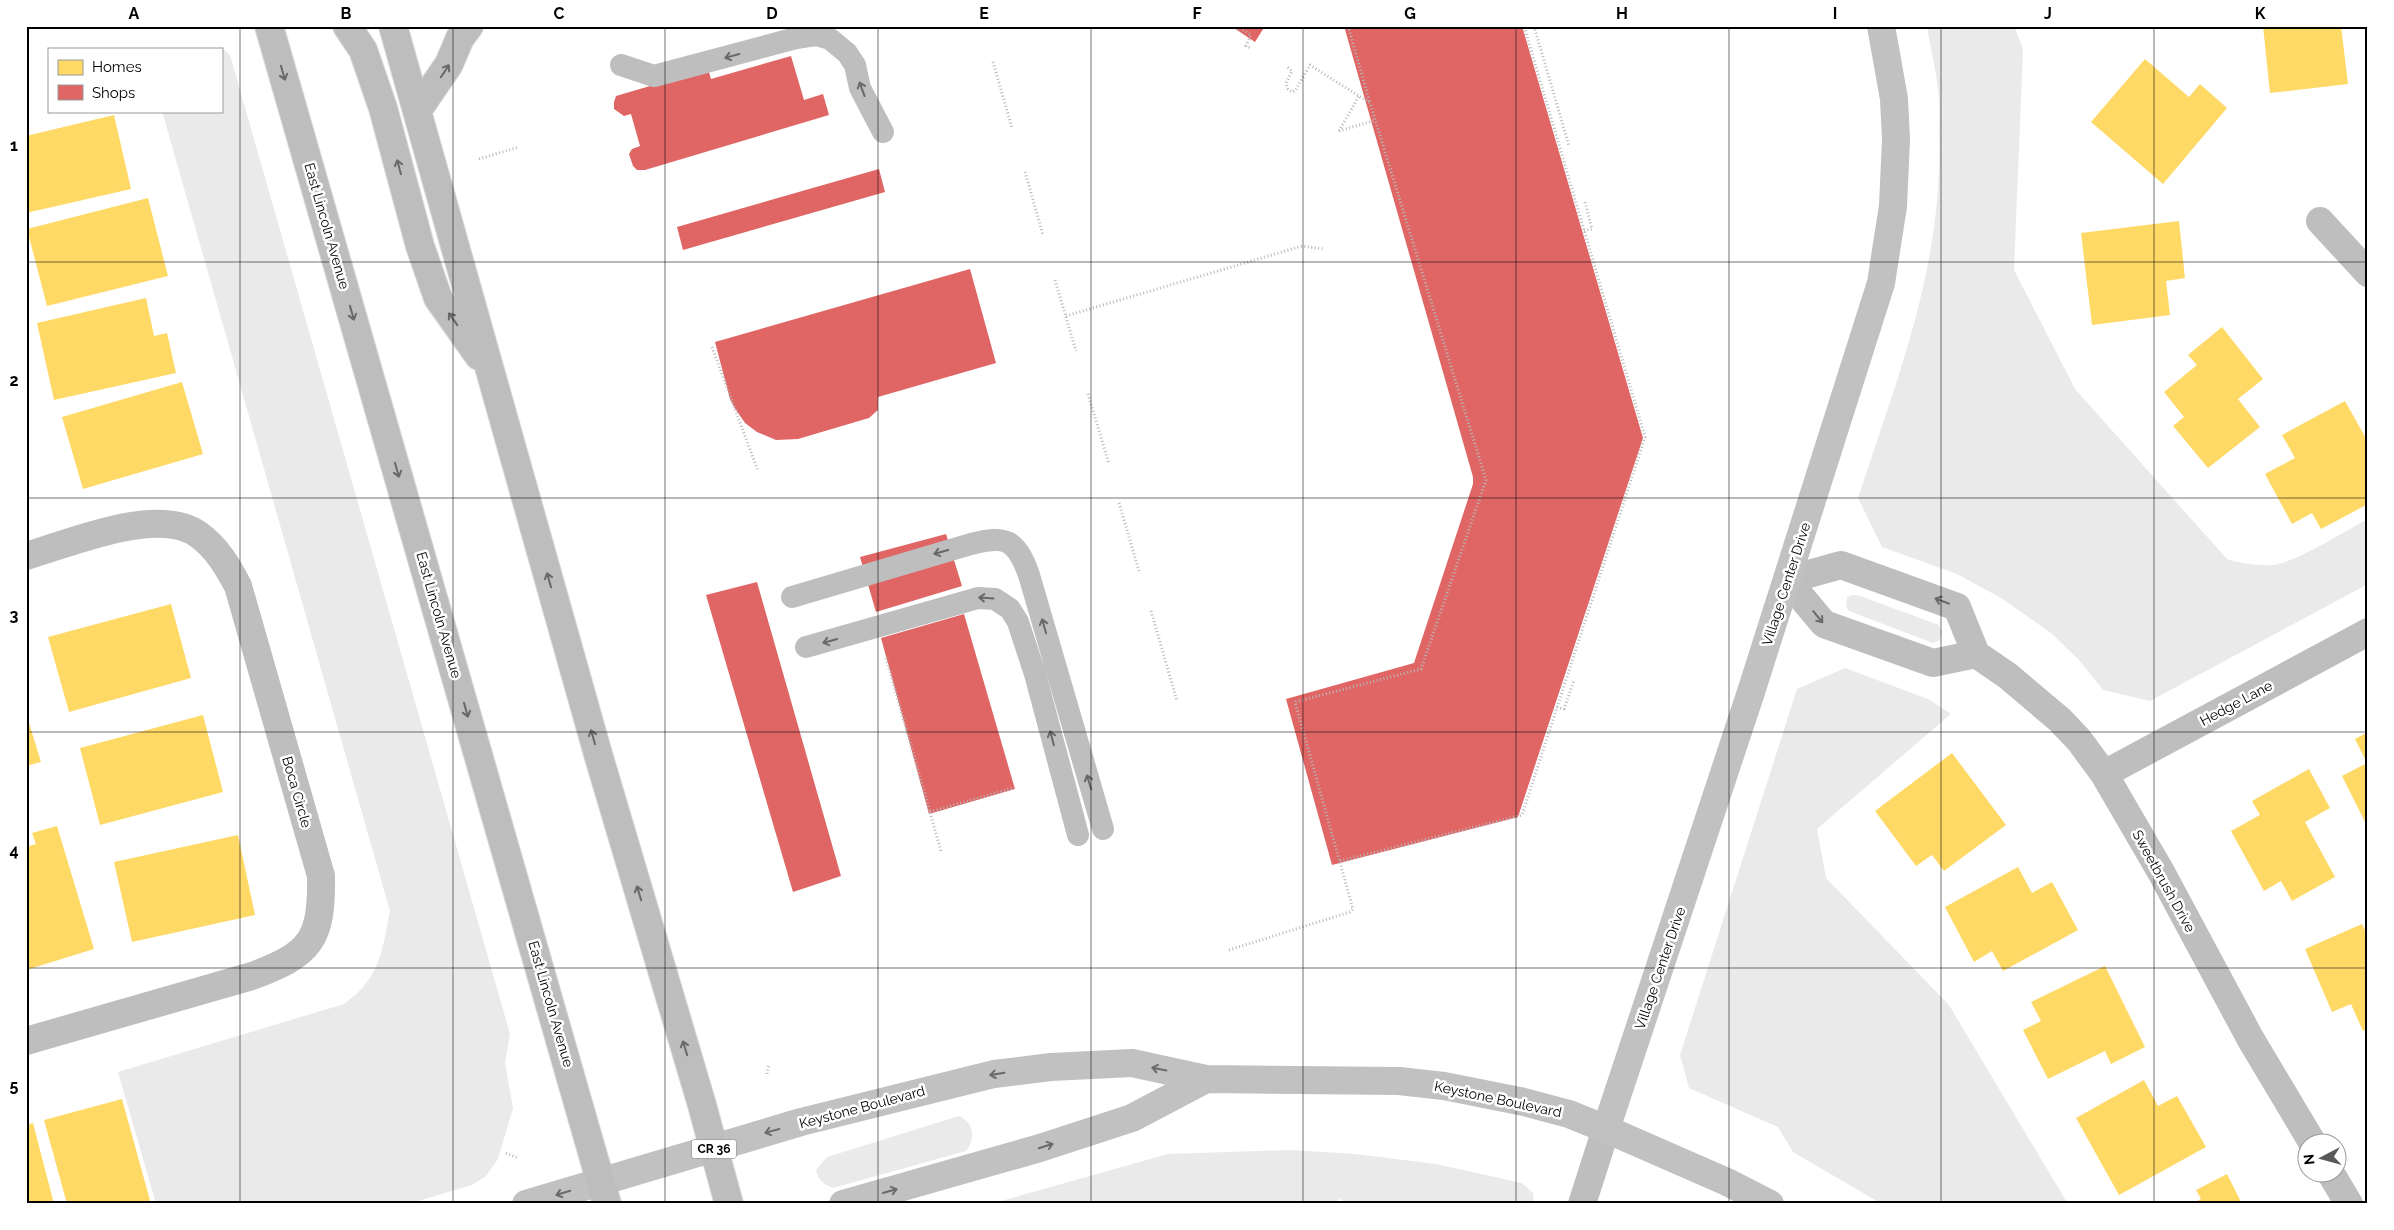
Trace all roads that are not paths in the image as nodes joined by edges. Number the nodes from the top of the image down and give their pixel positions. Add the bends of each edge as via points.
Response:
1 (270, 26) edge
2 (346, 26) edge
3 (393, 26) edge
4 (470, 26) edge
5 (1881, 26) edge
6 (621, 65) dead end
7 (417, 111) junction
8 (883, 132) dead end
9 (2320, 221) dead end
10 (2368, 274) edge
11 (491, 373) junction
12 (26, 556) edge
13 (1787, 580) junction
14 (792, 597) dead end
15 (2368, 632) edge
16 (806, 648) dead end
17 (1976, 654) junction
18 (2104, 774) junction
19 (1103, 829) dead end
20 (1078, 836) dead end
21 (26, 1041) edge
22 (1206, 1079) junction
23 (1606, 1129) junction
24 (2306, 1132) edge
25 (713, 1147) junction
26 (2336, 1182) edge
27 (604, 1193) edge
28 (526, 1204) edge
29 (729, 1204) edge
30 (842, 1204) edge
31 (1582, 1204) edge
32 (1770, 1204) edge
33 (2349, 1204) edge

1 -> 27 main road, East Lincoln Avenue
11 -> 2 main road via 438,298 420,246 380,100 363,50
3 - 7 main road
7 -> 4 main road
5 - 13 street, Village Center Drive via 1894,99 1896,139 1896,176 1889,238 1869,327
8 -> 6 lane via 860,88 856,65 848,53 830,39 816,35 654,76
7 - 11 main road
9 - 10 street
25 -> 11 main road, CR 36
12 - 21 street, Boca Circle via 128,526 162,522 188,528 219,553 238,586 321,876 317,926 306,947 283,964 252,976
13 -> 17 street via 1824,624 1933,664
17 -> 13 street via 1956,607 1841,565
13 - 23 street, Village Center Drive
19 -> 14 lane via 1029,574 1023,559 1005,540 994,538 970,544
15 - 18 street, Hedge Lane
20 -> 16 lane via 1034,674 1018,622 1010,609 995,599 978,598
17 - 18 street, Sweetbrush Drive via 2060,720
18 - 24 street, Sweetbrush Drive via 2250,1038
22 - 23 street, Keystone Boulevard via 1398,1081 1444,1086 1542,1106
22 -> 25 street, Keystone Boulevard via 1132,1063 994,1074
30 -> 22 street, Keystone Boulevard via 1040,1148 1132,1118
23 - 31 street
23 - 32 street, Keystone Boulevard
25 - 27 street, Keystone Boulevard
25 - 29 main road, CR 36
26 - 33 street
27 -> 28 street, Keystone Boulevard

